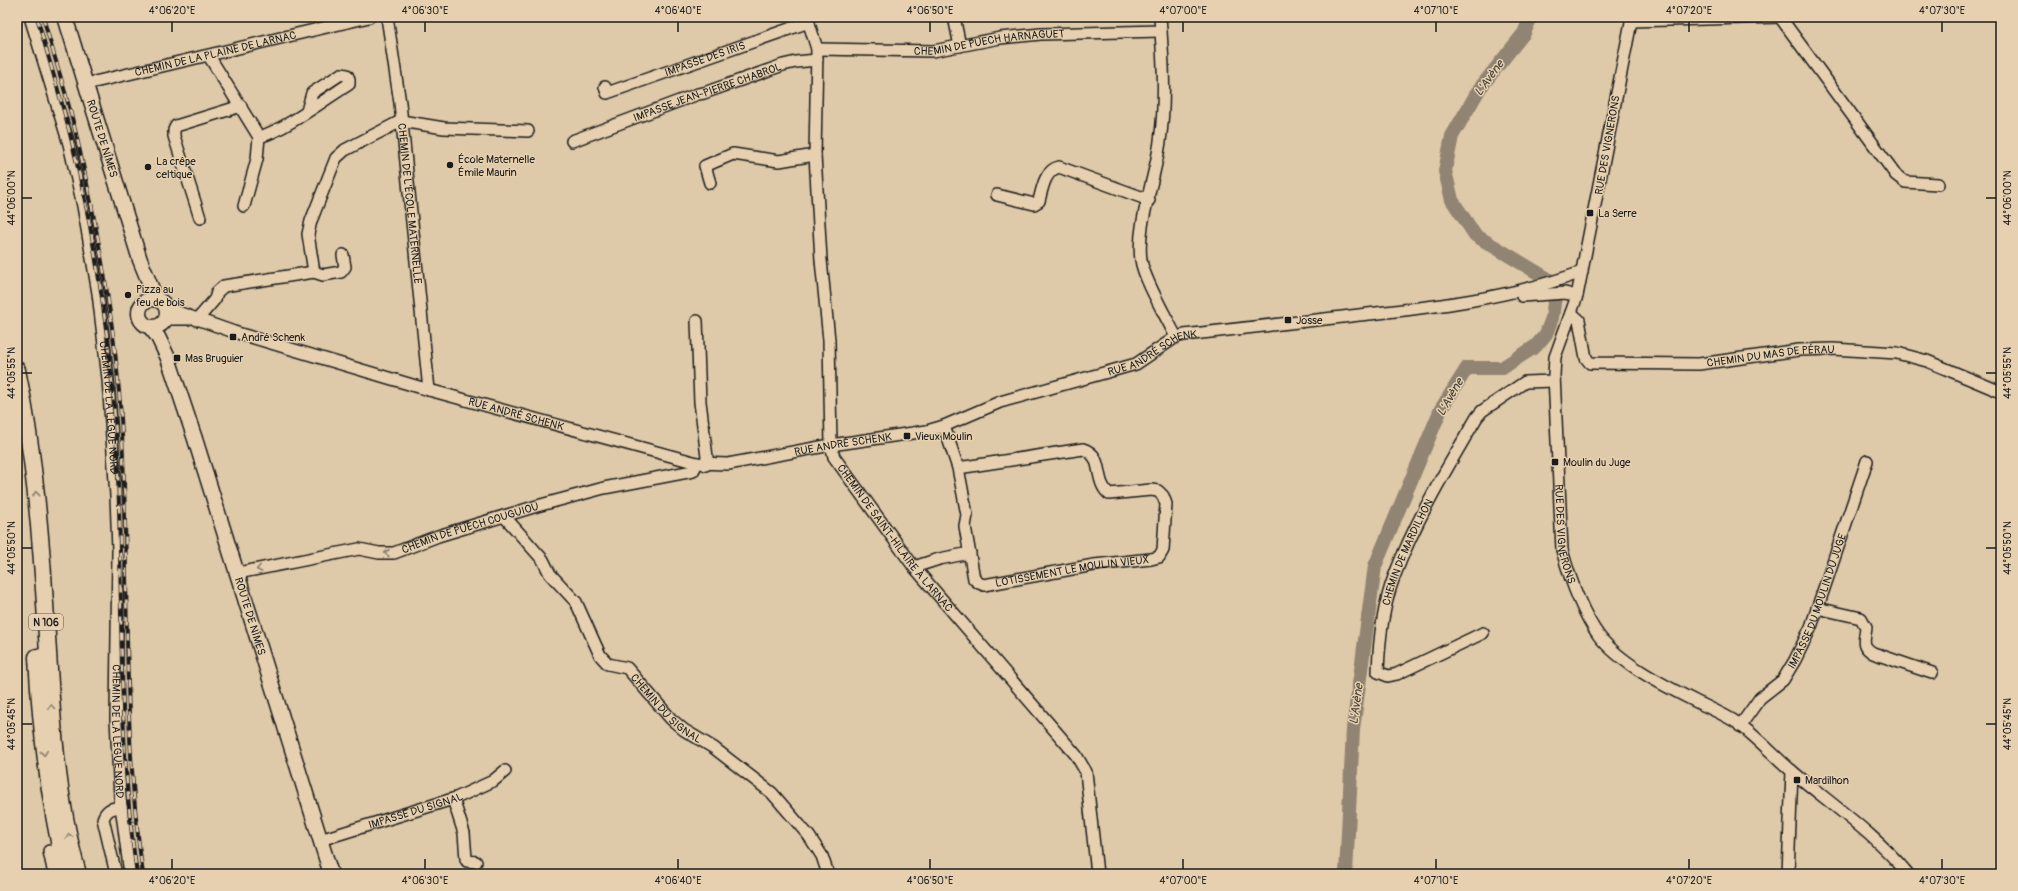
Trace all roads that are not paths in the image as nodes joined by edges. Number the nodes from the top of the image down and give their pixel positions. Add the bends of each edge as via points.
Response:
1 (30, 17) edge
2 (65, 17) edge
3 (369, 17) edge
4 (387, 17) edge
5 (954, 17) edge
6 (1160, 17) edge
7 (1781, 17) edge
8 (808, 19) edge
9 (1631, 19) edge
10 (1161, 31) junction
11 (960, 46) junction
12 (817, 54) junction
13 (210, 56) junction
14 (86, 84) junction
15 (605, 87) dead end
16 (241, 106) junction
17 (307, 111) dead end
18 (402, 121) junction
19 (528, 131) dead end
20 (259, 137) junction
21 (572, 141) dead end
22 (815, 155) junction
23 (710, 183) dead end
24 (1938, 184) dead end
25 (997, 195) dead end
26 (1149, 200) junction
27 (244, 206) dead end
28 (200, 218) dead end
29 (344, 256) dead end
30 (314, 272) junction
31 (1582, 272) junction
32 (1539, 291) junction
33 (1577, 296) junction
34 (159, 310) junction
35 (1571, 313) junction
36 (197, 320) junction
37 (697, 321) dead end
38 (150, 327) junction
39 (1176, 337) junction
40 (168, 358) junction
41 (17, 370) edge
42 (1554, 381) junction
43 (429, 390) junction
44 (2001, 392) edge
45 (944, 426) junction
46 (17, 435) edge
47 (831, 445) junction
48 (1868, 461) dead end
49 (702, 464) junction
50 (958, 468) junction
51 (504, 516) junction
52 (970, 553) junction
53 (914, 567) junction
54 (238, 573) junction
55 (1817, 608) junction
56 (1482, 632) dead end
57 (1932, 673) dead end
58 (1740, 726) junction
59 (505, 771) dead end
60 (1792, 771) junction
61 (453, 799) junction
62 (121, 807) junction
63 (320, 840) junction
64 (49, 851) dead end
65 (476, 862) dead end
66 (54, 874) edge
67 (66, 874) edge
68 (78, 874) edge
69 (116, 874) edge
70 (130, 874) edge
71 (331, 874) edge
72 (828, 874) edge
73 (1097, 874) edge
74 (1788, 874) edge
75 (1908, 874) edge

1 - 62 street, CHEMIN DE LA LÈGUE NORD via 69,144 83,206 99,301 112,423 117,519 116,719
2 - 14 main road, ROUTE DE NÎMES
3 - 13 street, CHEMIN DE LA PLAINE DE LARNAC
4 - 18 street, CHEMIN DE L'ÉCOLE MATERNELLE
5 - 11 street
6 - 10 street
7 - 9 street
7 - 24 street via 1896,175 1905,182
8 - 12 street, CHEMIN DE SAINT-HILAIRE À LARNAC
8 - 15 street, IMPASSE DES IRIS via 607,93
9 - 31 street, RUE DES VIGNERONS
10 - 11 street, CHEMIN DE PUECH HARNAGUET via 1041,34 1000,38
10 - 26 street via 1164,105
11 - 12 street, CHEMIN DE PUECH HARNAGUET via 933,51
12 - 21 street, IMPASSE JEAN-PIERRE CHABROL via 698,94 601,135
12 - 22 street, CHEMIN DE SAINT-HILAIRE À LARNAC
13 - 14 street, CHEMIN DE LA PLAINE DE LARNAC
13 - 16 street
14 - 34 main road, ROUTE DE NÎMES via 140,260
16 - 20 street
16 - 28 street via 176,126 174,130
17 - 20 street via 268,135
18 - 19 street via 444,128
18 - 30 street via 339,155 310,221 308,234
18 - 43 street, CHEMIN DE L'ÉCOLE MATERNELLE
20 - 27 street via 257,159
22 - 23 street via 779,161 733,154 705,166
22 - 47 street, CHEMIN DE SAINT-HILAIRE À LARNAC via 829,340
25 - 26 street via 1034,204 1039,201 1049,174 1054,168 1059,167
26 - 39 street via 1142,231 1141,260
29 - 30 street via 345,270 323,275
30 - 36 street via 224,286
31 - 32 street, RUE ANDRÉ SCHENK
31 - 33 street, RUE DES VIGNERONS
32 - 33 street, RUE ANDRÉ SCHENK
32 - 39 street, RUE ANDRÉ SCHENK via 1414,309
33 - 35 street, RUE DES VIGNERONS
34 - 36 street, RUE ANDRÉ SCHENK
34 - 38 main road via 160,326
34 - 38 main road, ROUTE DE NÎMES via 140,306 138,316 141,322
34 - 40 main road, ROUTE DE NÎMES
35 - 42 street, RUE DES VIGNERONS via 1555,357
35 - 44 street, CHEMIN DU MAS DE PÉRAU via 1579,320 1586,358 1590,363 1698,364 1799,350 1833,349 1889,353 1927,361
36 - 43 street, RUE ANDRÉ SCHENK
37 - 49 street via 700,402 707,457
38 - 40 main road, ROUTE DE NÎMES
39 - 45 street, RUE ANDRÉ SCHENK via 1136,364 1000,402
40 - 54 main road, ROUTE DE NÎMES
68 -> 41 highway, N 106 via 66,823 56,757 37,506
42 - 56 street, CHEMIN DE MARDILHON via 1525,382 1477,417 1423,516 1394,577 1383,625 1378,672 1388,676 1397,674
42 - 58 street, RUE DES VIGNERONS via 1562,550 1569,576 1589,618 1608,646 1635,667
43 - 49 street, RUE ANDRÉ SCHENK
45 - 47 street, RUE ANDRÉ SCHENK via 927,431
45 - 50 street, LOTISSEMENT LE MOULIN VIEUX
46 -> 67 highway, N 106 via 30,547 44,760
47 - 49 street, RUE ANDRÉ SCHENK via 728,464
47 - 53 street, CHEMIN DE SAINT-HILAIRE À LARNAC via 834,457
48 - 55 street, IMPASSE DU MOULIN DU JUGE
49 - 51 street, CHEMIN DE PUECH COUGUIOU via 693,471 604,488
50 - 52 street, LOTISSEMENT LE MOULIN VIEUX via 967,515 965,526
50 - 52 street, LOTISSEMENT LE MOULIN VIEUX via 1083,449 1095,456 1103,489 1109,494 1158,491 1166,504 1163,550 1159,557 984,585 974,579
51 -> 54 street, CHEMIN DE PUECH COUGUIOU via 438,536 394,553 359,549
51 - 72 street, CHEMIN DU SIGNAL via 576,602 600,655 608,664 626,668 671,719 714,748 772,793 809,836 822,856
52 - 53 street
53 - 73 street, CHEMIN DE SAINT-HILAIRE À LARNAC via 1076,755 1086,772
54 - 63 main road, ROUTE DE NÎMES
55 - 57 street via 1861,618 1866,627 1865,648
55 - 58 street, IMPASSE DU MOULIN DU JUGE via 1811,627 1783,680 1760,698
58 - 60 street, RUE DES VIGNERONS
59 - 61 street, IMPASSE DU SIGNAL via 493,781
60 - 74 street
60 - 75 street, RUE DES VIGNERONS via 1871,836
61 - 63 street, IMPASSE DU SIGNAL
61 - 65 street via 464,833 466,858
62 - 69 street via 111,809 103,820
62 - 70 street, CHEMIN DE LA LÈGUE NORD
63 - 71 main road, ROUTE DE NÎMES
64 - 66 street

